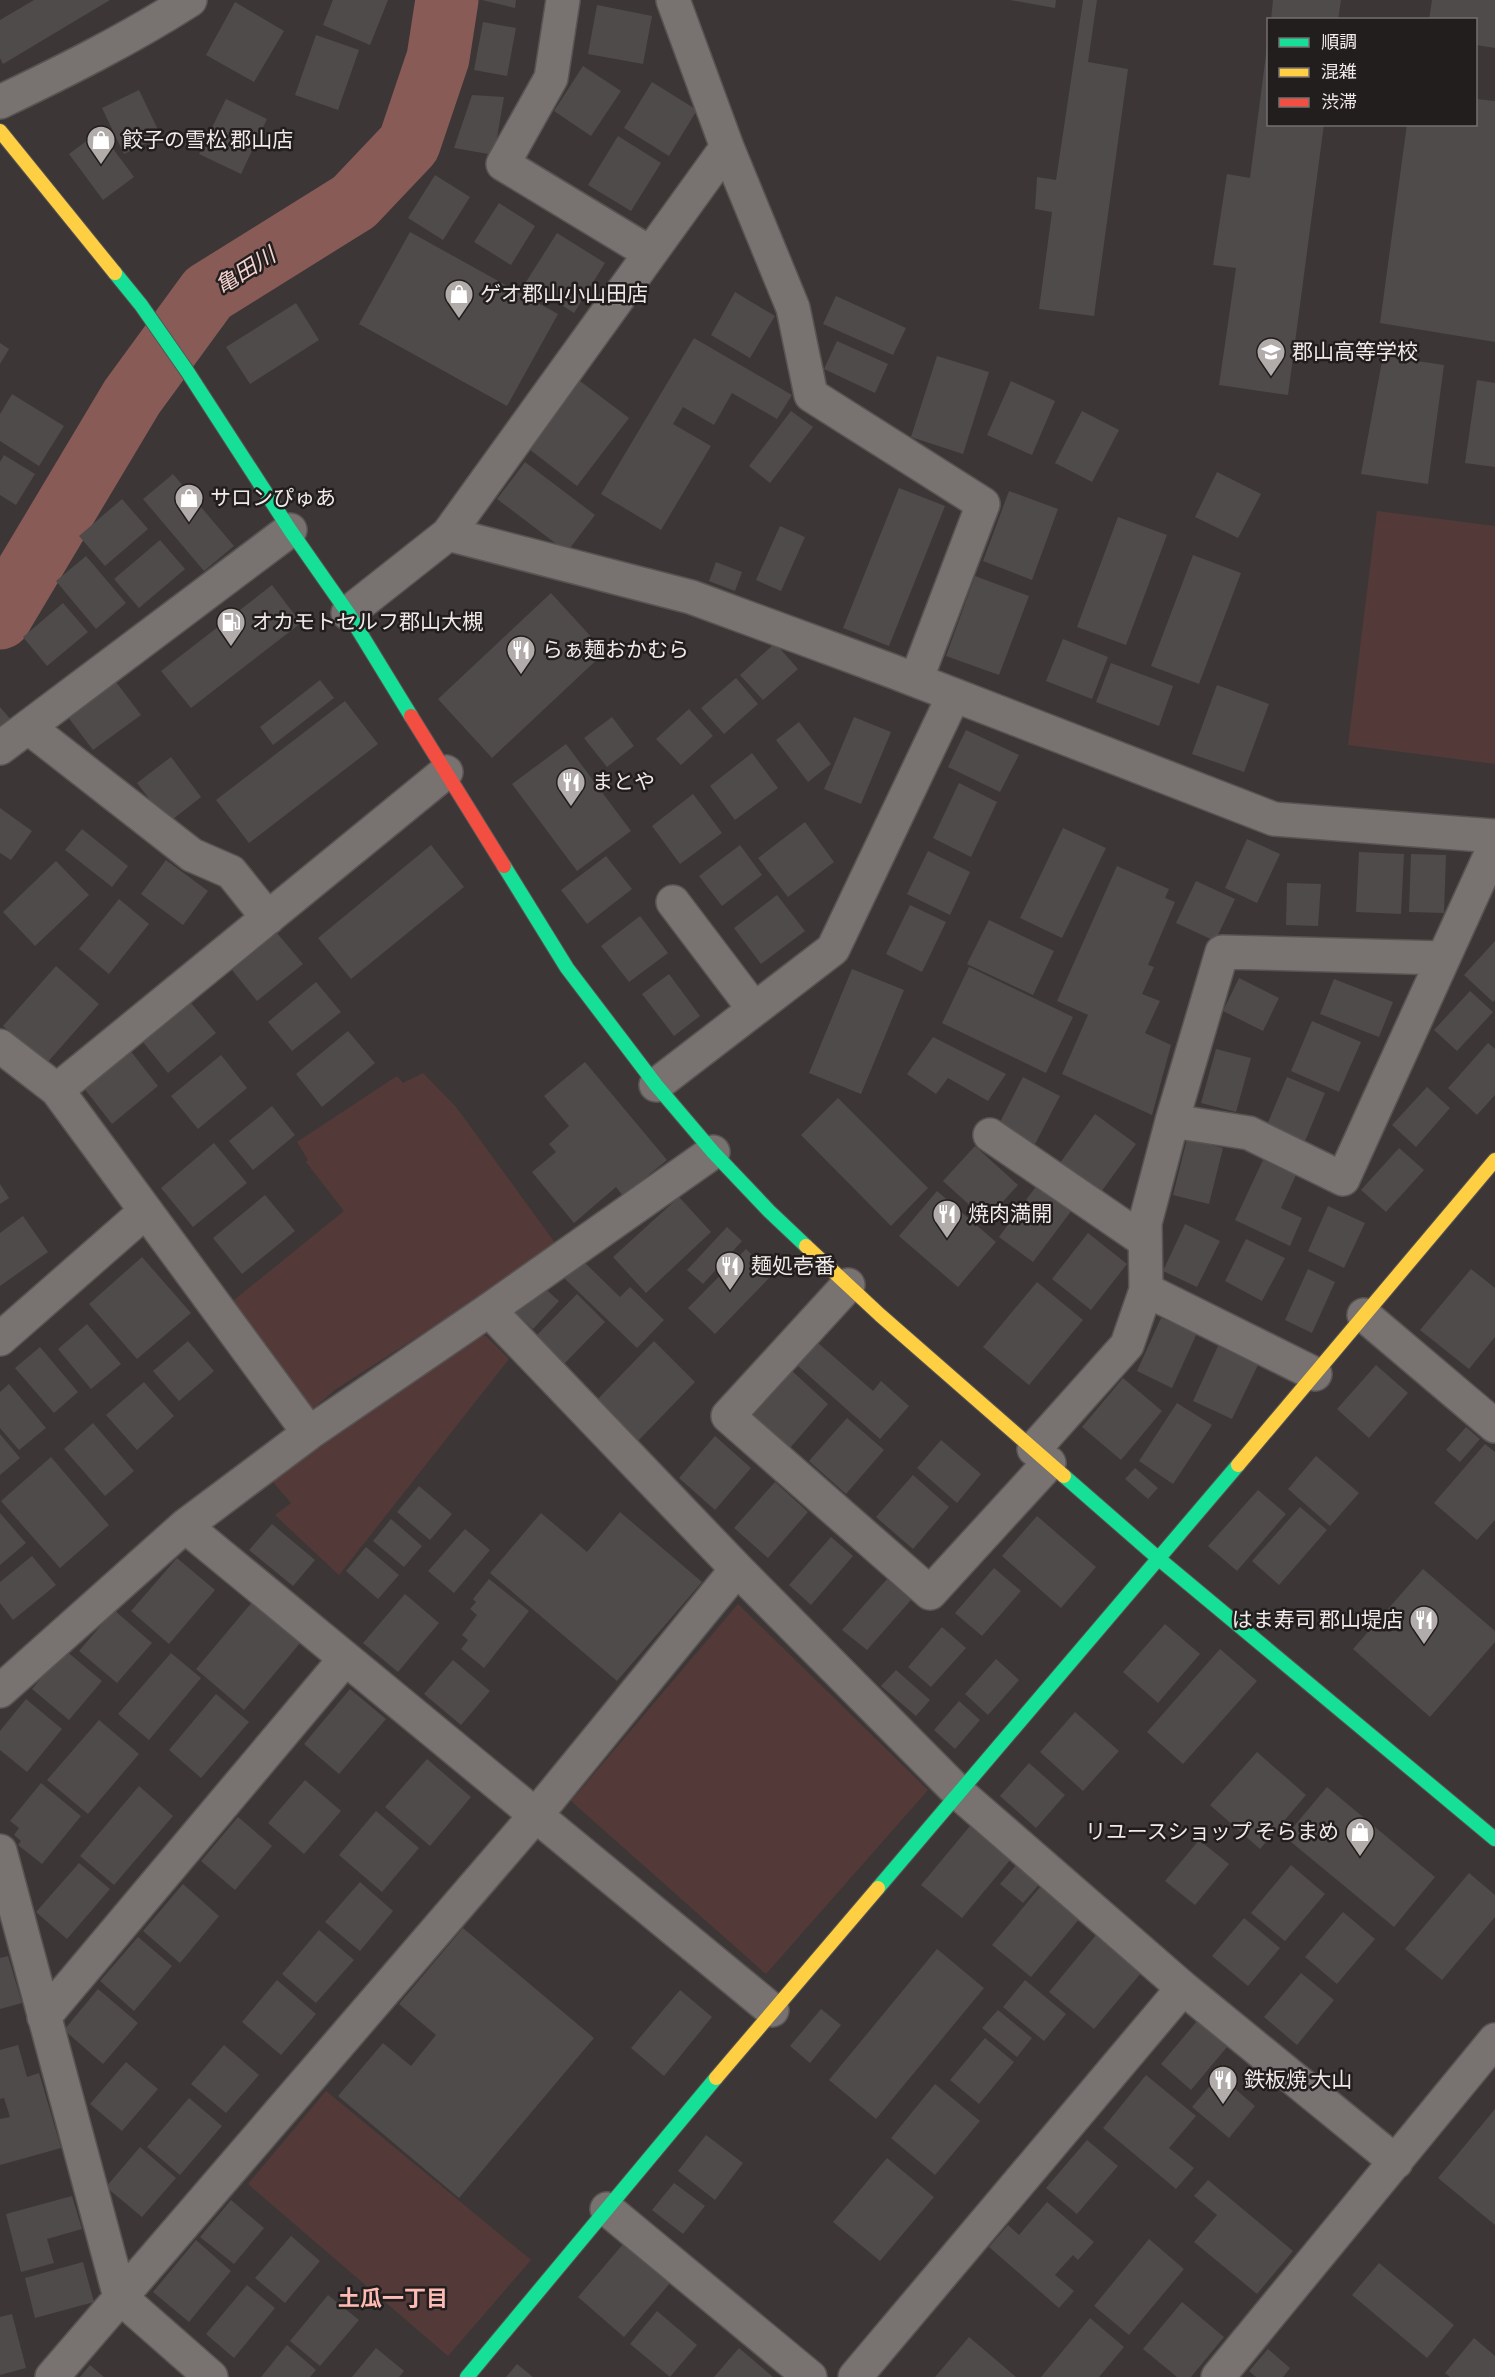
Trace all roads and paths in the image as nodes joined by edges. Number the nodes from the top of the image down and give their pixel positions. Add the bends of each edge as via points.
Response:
1 (190, 0) edge
2 (563, 0) edge
3 (674, 0) edge
4 (0, 102) edge
5 (4, 143) edge
6 (727, 147) junction
7 (650, 254) junction
8 (290, 530) junction
9 (448, 534) junction
10 (348, 613) junction
11 (916, 680) junction
12 (954, 695) junction
13 (28, 727) junction
14 (0, 748) edge
15 (446, 772) junction
16 (1495, 836) edge
17 (1495, 845) edge
18 (673, 902) dead end
19 (268, 918) junction
20 (1443, 958) junction
21 (754, 1009) junction
22 (0, 1046) edge
23 (656, 1084) junction
24 (57, 1090) junction
25 (1172, 1121) junction
26 (990, 1135) dead end
27 (713, 1152) junction
28 (1495, 1160) edge
29 (146, 1211) junction
30 (1146, 1241) junction
31 (848, 1285) junction
32 (1146, 1290) junction
33 (489, 1310) junction
34 (1364, 1315) junction
35 (2, 1332) edge
36 (1315, 1374) junction
37 (1495, 1426) edge
38 (309, 1433) junction
39 (1042, 1456) junction
40 (185, 1526) junction
41 (1159, 1558) junction
42 (737, 1569) junction
43 (345, 1659) junction
44 (0, 1691) edge
45 (960, 1794) junction
46 (535, 1816) junction
47 (1495, 1839) edge
48 (0, 1851) edge
49 (1183, 1988) junction
50 (772, 2010) junction
51 (44, 2017) junction
52 (1495, 2040) edge
53 (1396, 2162) junction
54 (607, 2209) junction
55 (120, 2297) junction
56 (52, 2377) edge
57 (211, 2377) edge
58 (467, 2377) edge
59 (810, 2377) edge
60 (855, 2377) edge
61 (1218, 2377) edge

1 - 4 street via 85,61
2 - 7 street via 551,78 503,164
3 - 6 street
5 - 8 street via 141,305
6 - 7 street
6 - 11 street via 793,308 811,395 983,504
7 - 9 street
8 - 10 street
8 - 13 street
9 - 10 street
9 - 11 street via 691,597
10 - 15 street
11 - 12 street
12 - 16 street via 1274,819
12 - 21 street via 832,949
13 - 14 street
13 - 19 street via 192,855 231,872
15 - 19 street
15 - 23 street via 567,968
17 - 20 street
18 - 21 street
19 - 24 street
20 - 25 street via 1222,952
20 - 25 street via 1343,1179 1249,1133
21 - 23 street
22 - 24 street
23 - 27 street
24 - 29 street
25 - 30 street via 1145,1223
26 - 30 street
27 - 31 street
27 - 33 street
28 - 34 street
29 - 35 street
29 - 38 street
30 - 32 street
31 - 39 street
31 - 39 street via 728,1416 930,1593
32 - 36 street
32 - 39 street via 1127,1345
33 - 38 street
33 - 42 street
34 - 36 street
34 - 37 street
36 - 41 street
38 - 40 street
39 - 41 street
40 - 43 street
40 - 44 street
41 - 45 street
41 - 47 street
42 - 45 street
42 - 46 street
43 - 46 street
43 - 51 street
45 - 49 street
45 - 50 street
46 - 50 street
46 - 55 street
48 - 51 street
49 - 53 street
49 - 60 street
50 - 54 street
51 - 55 street
52 - 53 street
53 - 61 street
54 - 58 street
54 - 59 street
55 - 56 street
55 - 57 street

